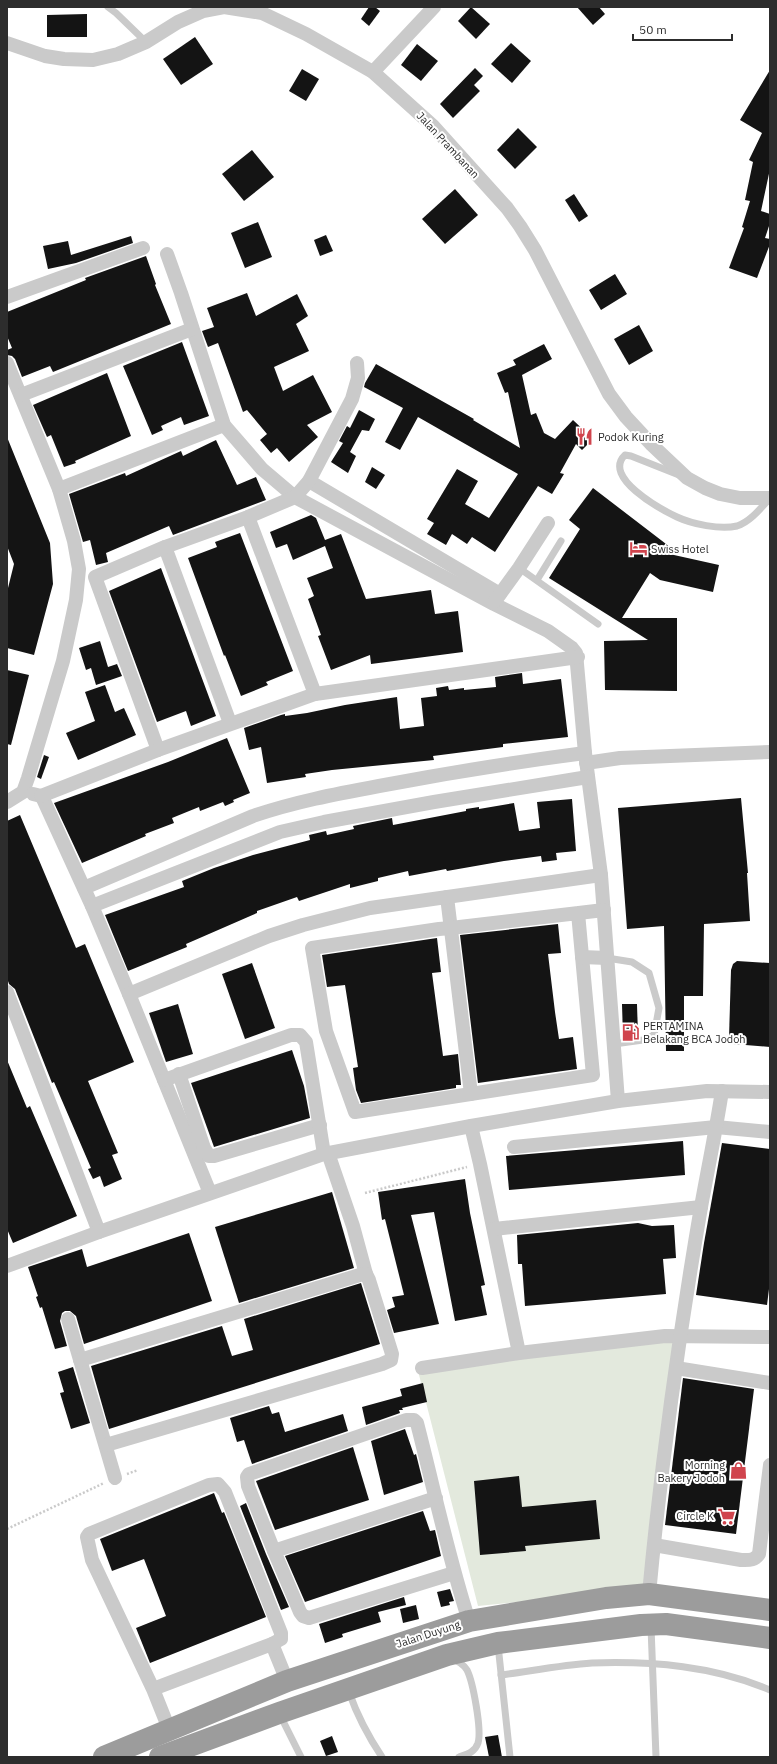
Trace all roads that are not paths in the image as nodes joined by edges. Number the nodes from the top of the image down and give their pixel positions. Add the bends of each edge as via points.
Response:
1 (108, 7) edge
2 (434, 7) edge
3 (146, 42) junction
4 (7, 43) edge
5 (374, 72) junction
6 (143, 248) dead end
7 (167, 254) dead end
8 (7, 297) edge
9 (192, 329) junction
10 (7, 363) edge
11 (357, 363) dead end
12 (21, 395) junction
13 (224, 425) junction
14 (687, 478) junction
15 (309, 481) junction
16 (59, 489) junction
17 (295, 497) junction
18 (770, 498) edge
19 (248, 517) junction
20 (548, 523) dead end
21 (561, 541) dead end
22 (165, 547) junction
23 (519, 568) junction
24 (537, 580) junction
25 (497, 599) junction
26 (598, 624) dead end
27 (578, 657) junction
28 (315, 694) junction
29 (230, 723) junction
30 (158, 750) junction
31 (770, 752) edge
32 (586, 758) junction
33 (588, 777) junction
34 (23, 792) junction
35 (41, 796) junction
36 (7, 802) edge
37 (602, 875) junction
38 (84, 888) junction
39 (447, 897) junction
40 (92, 906) junction
41 (604, 910) junction
42 (578, 913) junction
43 (451, 928) junction
44 (582, 957) junction
45 (607, 958) junction
46 (7, 992) edge
47 (129, 994) junction
48 (614, 1044) junction
49 (179, 1074) junction
50 (164, 1080) junction
51 (722, 1091) junction
52 (770, 1092) edge
53 (471, 1094) junction
54 (618, 1101) junction
55 (320, 1125) junction
56 (470, 1126) junction
57 (716, 1127) junction
58 (770, 1132) edge
59 (514, 1147) dead end
60 (326, 1153) junction
61 (210, 1194) junction
62 (701, 1207) junction
63 (494, 1229) junction
64 (99, 1232) junction
65 (7, 1266) edge
66 (366, 1274) junction
67 (68, 1320) dead end
68 (682, 1335) junction
69 (770, 1337) edge
70 (519, 1353) junction
71 (80, 1360) junction
72 (422, 1368) dead end
73 (676, 1368) junction
74 (770, 1383) edge
75 (106, 1445) junction
76 (770, 1465) edge
77 (115, 1478) road end
78 (436, 1498) junction
79 (654, 1546) junction
80 (274, 1551) junction
81 (454, 1573) junction
82 (649, 1594) junction
83 (770, 1610) edge
84 (469, 1621) junction
85 (651, 1625) junction
86 (770, 1638) edge
87 (498, 1643) junction
88 (272, 1644) junction
89 (442, 1657) junction
90 (653, 1663) junction
91 (501, 1675) junction
92 (277, 1685) junction
93 (153, 1689) junction
94 (348, 1689) junction
95 (770, 1690) edge
96 (279, 1713) junction
97 (169, 1729) junction
98 (104, 1757) edge
99 (160, 1757) edge
100 (301, 1757) edge
101 (382, 1757) edge
102 (460, 1757) edge
103 (510, 1757) edge
104 (656, 1757) edge

1 - 3 lane
2 - 5 street
3 - 4 street, Jalan Prambanan via 118,54 93,60 64,60
3 - 5 street, Jalan Prambanan via 178,22 224,7 262,13
5 - 14 street, Jalan Prambanan via 433,126 511,214 535,250 610,394 626,417 652,446
6 - 8 street
7 - 9 street
9 - 12 street
9 - 13 street
10 - 12 street
11 - 15 street via 356,388
12 - 16 street
13 - 16 street
13 - 17 street via 262,469
14 - 18 street, Jalan Prambanan via 720,494 740,498
14 - 18 lane via 631,456 625,455 620,459 618,466 628,484 648,501 678,517 711,526 738,526
15 - 17 street
15 - 25 street
16 - 34 street via 74,541 79,569 78,583 63,661
17 - 19 street
17 - 25 street
19 - 22 street
19 - 28 street
20 - 23 street
21 - 24 lane
22 - 29 street
22 - 30 street via 95,577
23 - 24 lane
23 - 25 street
24 - 26 lane
25 - 27 street via 572,648
27 - 28 street
27 - 32 street
28 - 29 street
29 - 30 street
30 - 35 street
31 - 32 street
32 - 33 street
32 - 38 street via 426,777 279,807 252,816
33 - 37 street
33 - 40 street via 427,803 280,832
34 - 35 street
34 - 36 street
35 - 38 street
37 - 39 street
37 - 41 street
38 - 40 street
39 - 43 street
39 - 47 street via 370,908 304,925 269,936
40 - 47 street
41 - 42 street
41 - 45 street
42 - 43 street
42 - 44 street
43 - 53 street
43 - 53 street via 312,948 326,1031 355,1112
44 - 45 street
44 - 53 street via 593,1075
45 - 48 street
45 - 48 lane via 632,962 649,973 659,1008 654,1035 643,1040
46 - 64 street
47 - 50 street
48 - 54 street
49 - 50 street
49 - 55 street via 209,1156
49 - 55 street via 298,1034 306,1042
50 - 61 street
51 - 52 street
51 - 54 street
51 - 57 street
54 - 56 street
55 - 60 street
56 - 60 street
56 - 63 street
57 - 58 street
57 - 59 street
57 - 62 street
60 - 61 street
60 - 66 street via 353,1226
61 - 64 street
62 - 63 street
62 - 68 street
63 - 70 street
64 - 65 street
66 - 71 street
66 - 75 street via 392,1354 391,1360
67 - 71 street
68 - 69 street
68 - 70 street
68 - 73 street
70 - 72 street
71 - 75 street
73 - 74 street
73 - 79 street
75 - 77 street
76 - 79 street via 759,1554 756,1558 741,1560
78 - 80 street
78 - 80 street via 417,1423 412,1419 406,1420 249,1474 248,1486
78 - 81 street
79 - 82 street
80 - 81 street via 300,1612 309,1618
81 - 84 street
82 - 83 highway, Jalan Duyung
82 - 84 highway, Jalan Duyung via 606,1598
84 - 92 highway, Jalan Duyung
85 - 86 highway via 688,1626
85 - 87 highway
85 - 90 lane
87 - 89 highway
87 - 91 lane
88 - 92 street
88 - 93 street
88 - 93 street via 281,1639 281,1633 225,1492 218,1484 208,1485 87,1537 92,1560
89 - 94 highway
89 - 102 lane via 456,1660 466,1669 475,1701 478,1743 473,1752
90 - 91 lane via 590,1663
90 - 95 lane via 691,1667 749,1681
90 - 104 lane
91 - 103 lane
92 - 96 highway
92 - 97 highway, Jalan Duyung
93 - 97 street
94 - 96 highway
94 - 101 lane via 354,1708
96 - 99 highway
96 - 100 lane
97 - 98 highway, Jalan Duyung

